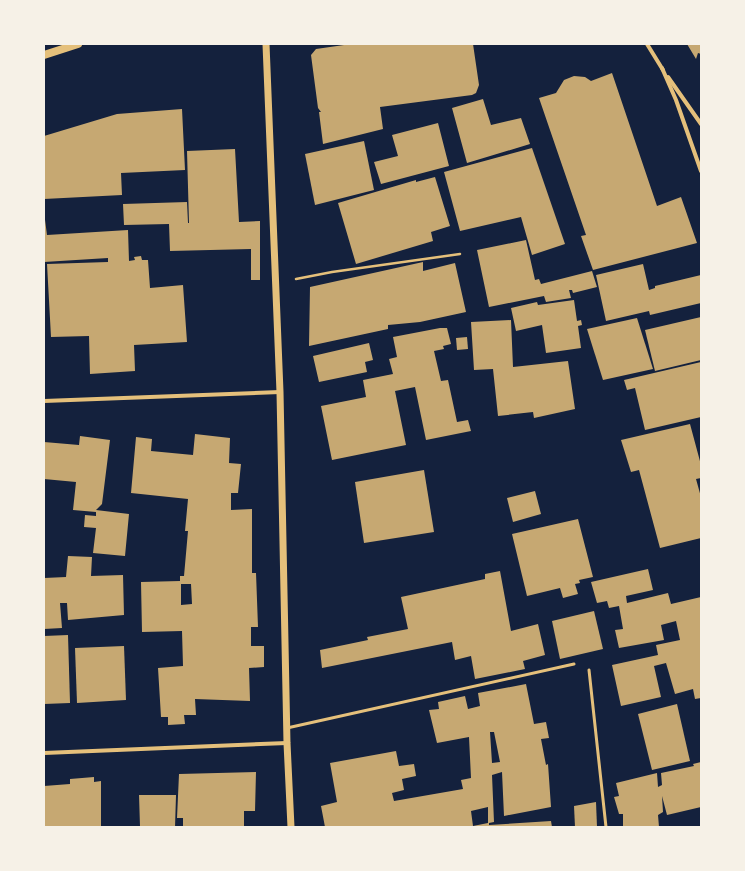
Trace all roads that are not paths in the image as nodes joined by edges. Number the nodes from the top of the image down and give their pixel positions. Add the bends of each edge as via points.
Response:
1 (78, 44) edge
2 (266, 44) edge
3 (647, 44) edge
4 (44, 55) edge
5 (662, 68) junction
6 (701, 124) edge
7 (701, 171) edge
8 (280, 392) junction
9 (44, 401) edge
10 (574, 664) dead end
11 (589, 670) dead end
12 (287, 728) junction
13 (287, 743) junction
14 (44, 753) edge
15 (291, 827) edge
16 (606, 827) edge

1 - 4 main road
2 - 8 street
3 - 5 street
5 - 6 street
5 - 7 street
8 - 9 street
8 - 12 street
10 - 12 lane
11 - 16 lane
12 - 13 street
13 - 14 street
13 - 15 street

